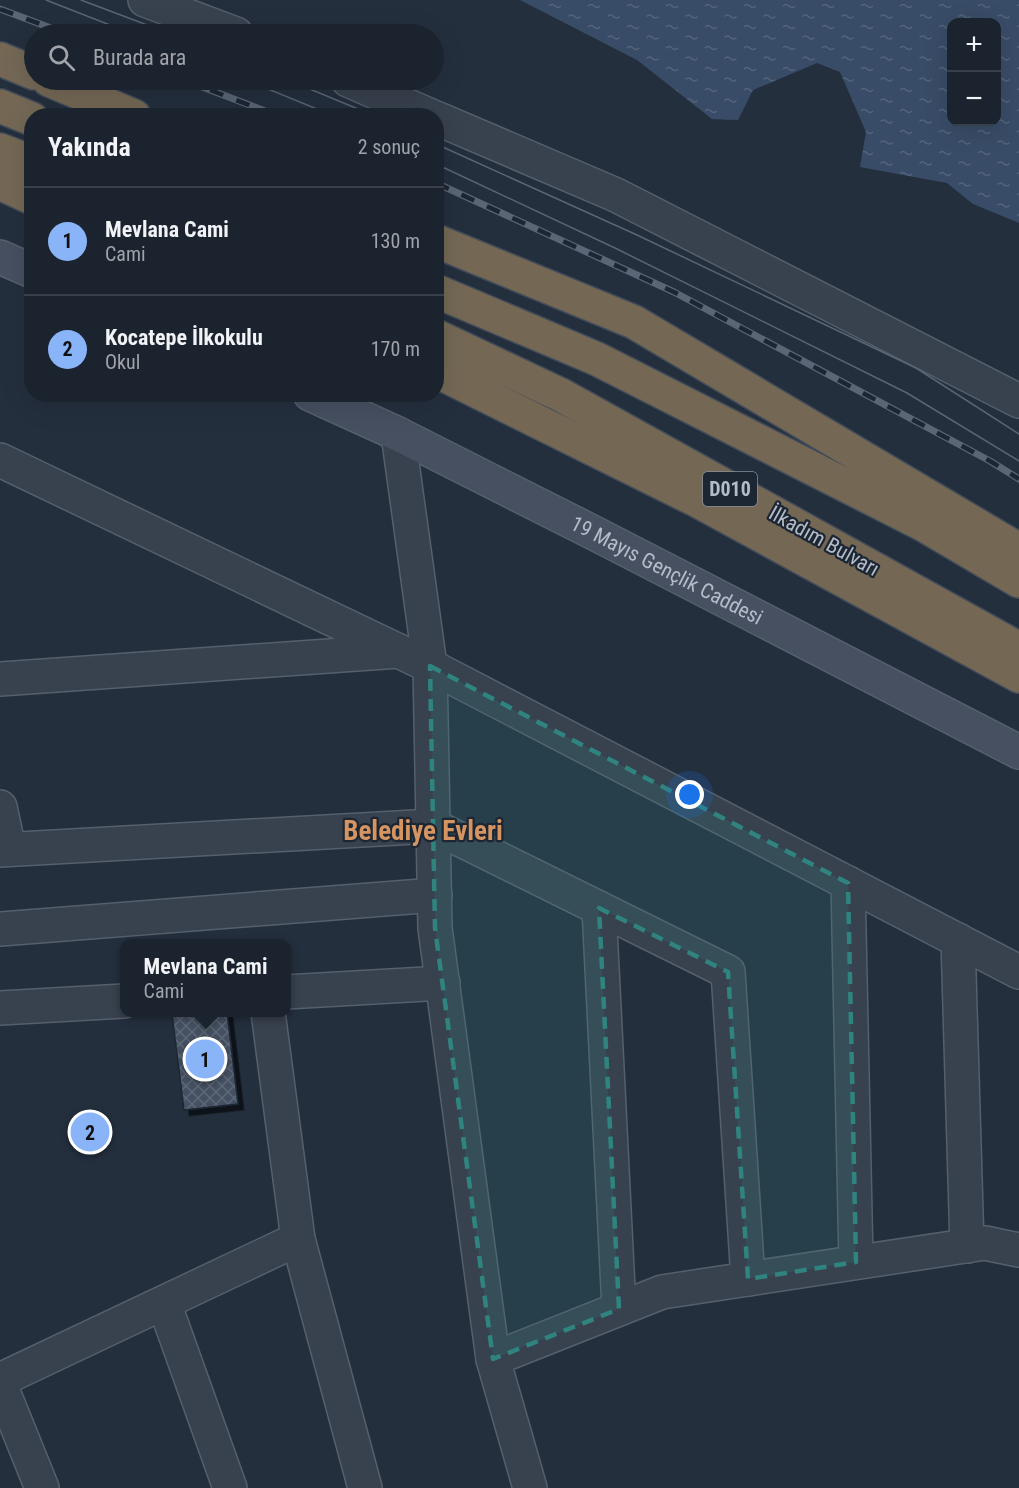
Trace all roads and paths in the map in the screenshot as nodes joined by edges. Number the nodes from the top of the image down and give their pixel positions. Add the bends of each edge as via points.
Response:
1 (145, 0) edge
2 (209, 24) edge
3 (0, 59) edge
4 (24, 70) edge
5 (73, 90) edge
6 (371, 90) edge
7 (0, 106) edge
8 (115, 108) edge
9 (413, 108) edge
10 (24, 116) edge
11 (444, 121) edge
12 (0, 150) edge
13 (24, 159) edge
14 (0, 183) edge
15 (24, 194) edge
16 (444, 244) edge
17 (0, 257) edge
18 (24, 268) edge
19 (444, 294) edge
20 (444, 340) edge
21 (444, 375) edge
22 (1019, 400) edge
23 (328, 402) edge
24 (398, 434) junction
25 (5, 465) edge
26 (1019, 550) edge
27 (1019, 581) edge
28 (1019, 650) edge
29 (400, 651) junction
30 (430, 666) junction
31 (1019, 676) edge
32 (0, 679) edge
33 (1019, 752) edge
34 (0, 807) edge
35 (433, 826) junction
36 (4, 850) edge
37 (848, 883) junction
38 (435, 895) junction
39 (599, 908) junction
40 (0, 929) edge
41 (958, 940) junction
42 (1019, 972) edge
43 (443, 983) junction
44 (291, 992) edge
45 (120, 1001) edge
46 (0, 1008) edge
47 (269, 1017) edge
48 (298, 1239) junction
49 (967, 1246) junction
50 (1019, 1250) edge
51 (856, 1262) junction
52 (748, 1279) junction
53 (164, 1303) junction
54 (619, 1309) junction
55 (493, 1359) junction
56 (0, 1382) edge
57 (42, 1488) edge
58 (231, 1488) edge
59 (365, 1488) edge
60 (530, 1488) edge

1 - 2 street
3 - 4 highway
5 - 8 highway
6 - 9 street
7 - 10 highway
11 - 22 street via 616,195
12 - 13 highway
14 - 15 highway
16 - 26 highway via 634,322
17 - 18 main road
19 - 27 highway, D010 via 597,359 924,525
20 - 28 highway, İlkadım Bulvarı / D010 via 561,395
21 - 31 highway via 698,501
23 - 24 main road, 19 Mayıs Gençlik Caddesi
24 - 30 street
24 - 33 main road, 19 Mayıs Gençlik Caddesi
25 - 29 street
29 - 30 street
29 - 32 street
30 - 35 street
30 - 37 street
34 - 36 street
35 - 36 street
35 - 38 street
35 - 39 street
37 - 41 street
37 - 51 street
38 - 40 street
38 - 43 street
39 - 52 street via 728,972
39 - 54 street
41 - 42 street
41 - 49 street
43 - 44 street
43 - 55 street
45 - 46 street
47 - 48 street
48 - 53 street
48 - 59 street
49 - 50 street via 985,1243
49 - 51 street
51 - 52 street
52 - 54 street via 662,1292
53 - 56 street
53 - 58 street
54 - 55 street
55 - 60 street
56 - 57 street

